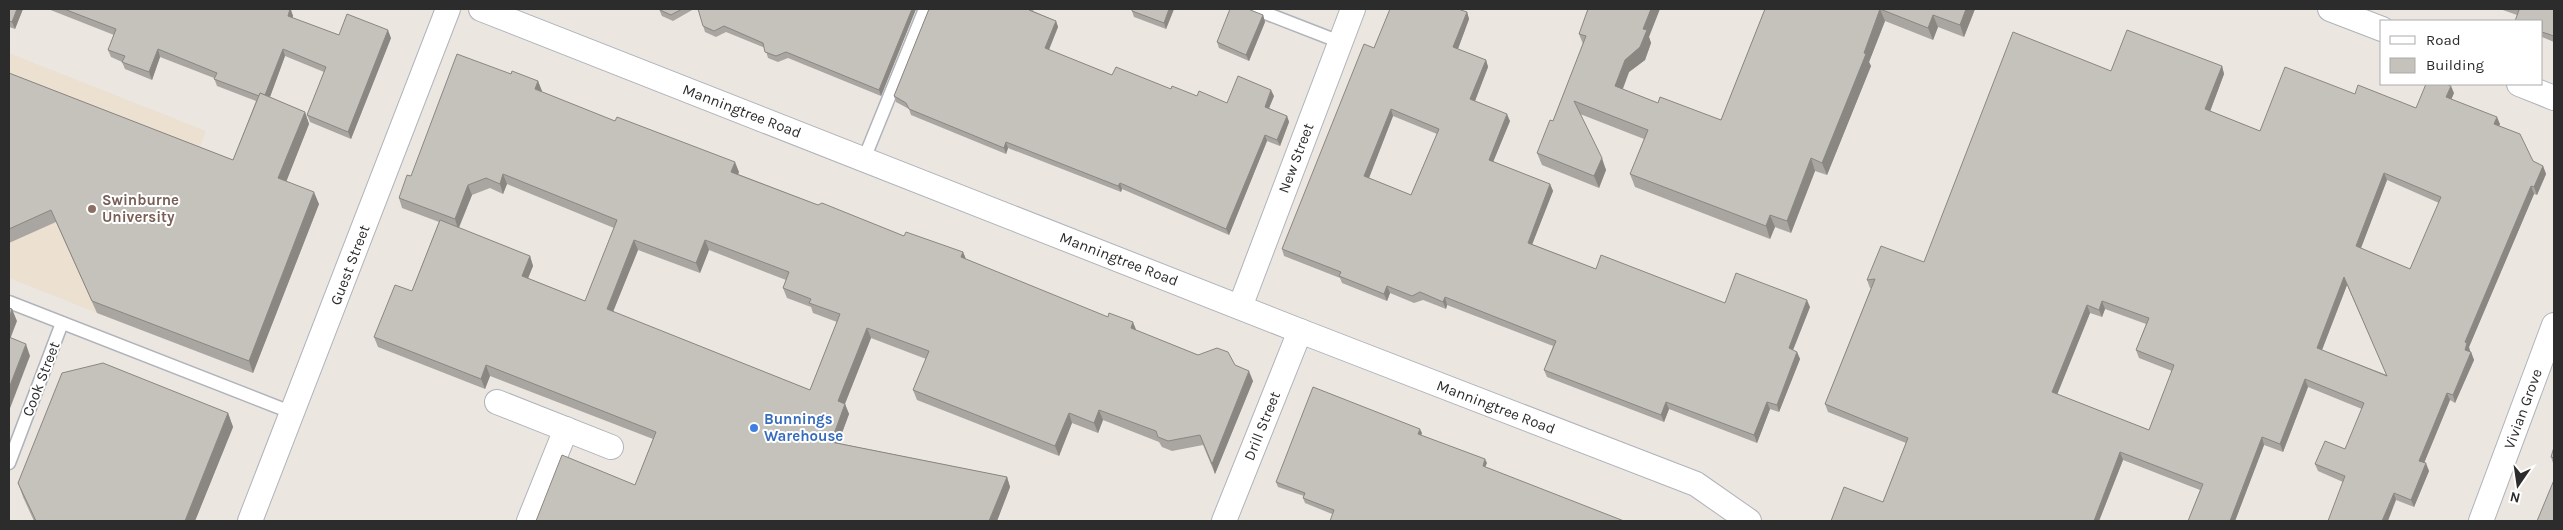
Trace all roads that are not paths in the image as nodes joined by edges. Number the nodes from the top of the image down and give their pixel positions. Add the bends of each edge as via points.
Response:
1 (448, 9) edge
2 (481, 9) edge
3 (925, 9) edge
4 (1255, 9) edge
5 (1353, 9) edge
6 (2330, 9) edge
7 (2380, 28) edge
8 (1340, 42) junction
9 (2522, 85) edge
10 (2554, 98) edge
11 (864, 159) junction
12 (9, 302) edge
13 (1240, 307) junction
14 (62, 323) junction
15 (2554, 325) edge
16 (1300, 331) junction
17 (497, 402) dead end
18 (293, 413) junction
19 (566, 429) junction
20 (611, 447) dead end
21 (9, 463) edge
22 (250, 521) edge
23 (529, 521) edge
24 (1224, 521) edge
25 (1749, 521) edge
26 (2482, 521) edge

1 - 18 street, Guest Street
2 - 11 street, Manningtree Road
3 - 11 lane
4 - 8 lane
5 - 8 street, New Street
6 - 7 street
8 - 13 street, New Street
9 - 10 street
11 - 13 street, Manningtree Road
12 - 14 lane
13 - 16 street, Manningtree Road
14 - 18 lane
14 - 21 lane, Cook Street
15 - 26 street, Vivian Grove
16 - 24 street, Drill Street
16 - 25 street, Manningtree Road via 1696,484
17 - 19 street
18 - 22 street, Guest Street
19 - 20 street
19 - 23 street

